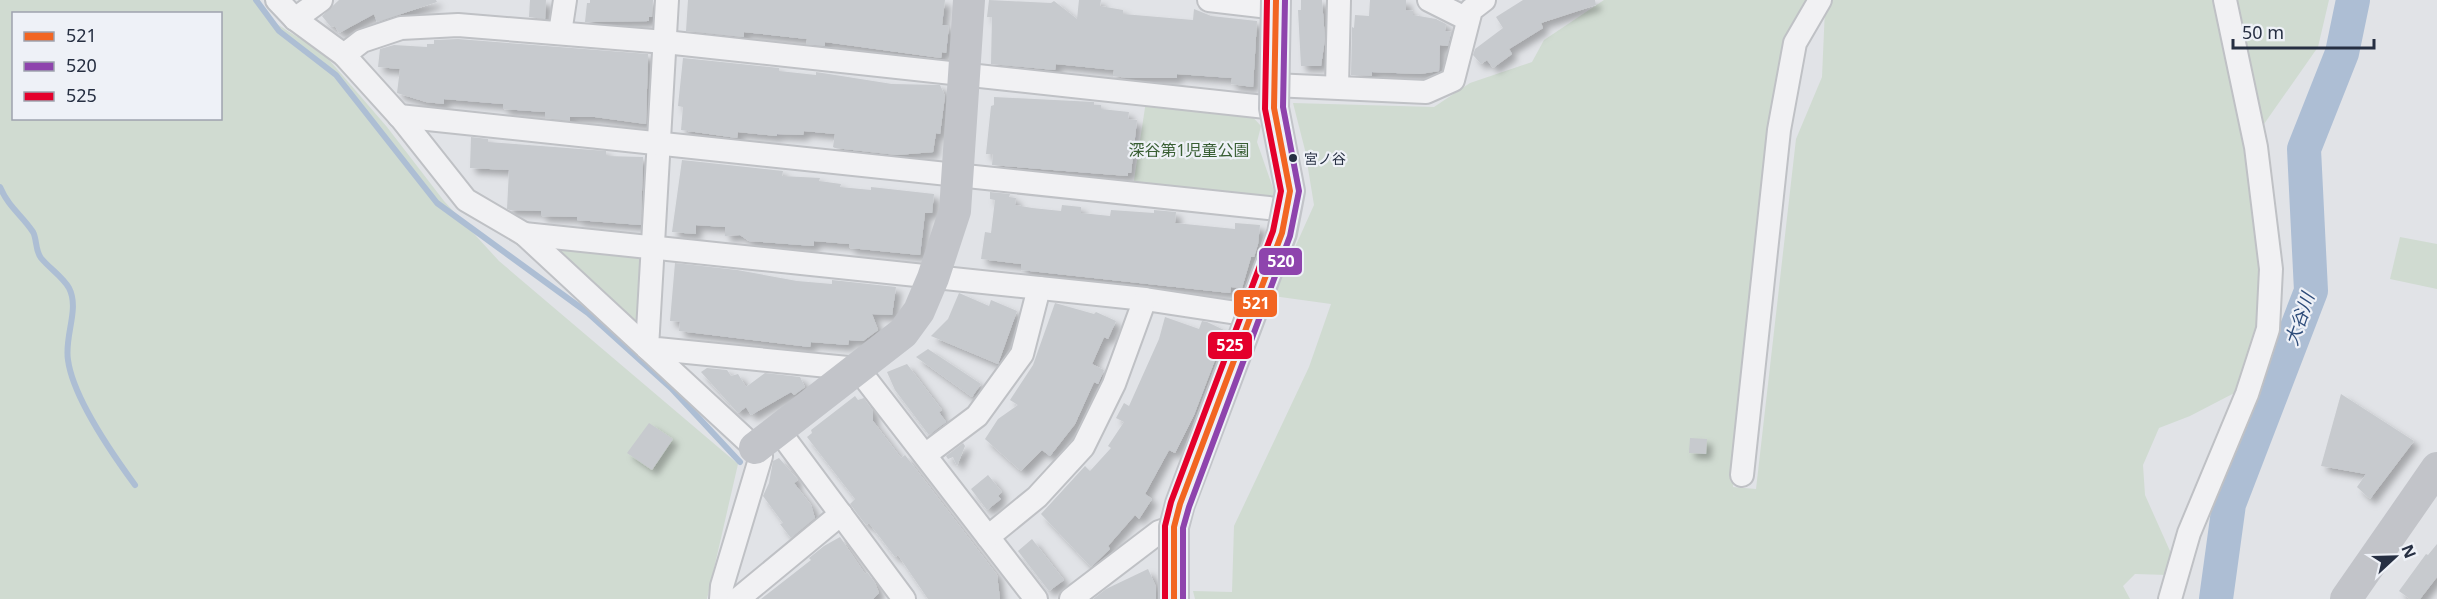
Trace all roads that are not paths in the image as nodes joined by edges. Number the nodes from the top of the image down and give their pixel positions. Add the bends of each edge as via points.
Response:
1 (277, 0) edge
2 (321, 0) edge
3 (565, 0) edge
4 (667, 0) edge
5 (969, 0) edge
6 (1209, 0) edge
7 (1339, 0) edge
8 (1429, 0) edge
9 (1484, 0) edge
10 (1820, 0) edge
11 (2224, 0) edge
12 (1276, 4) edge
13 (295, 19) junction
14 (1467, 20) junction
15 (560, 33) junction
16 (665, 42) junction
17 (344, 55) junction
18 (964, 74) junction
19 (1337, 87) junction
20 (1273, 96) junction
21 (399, 116) junction
22 (659, 143) junction
23 (957, 176) junction
24 (1287, 210) junction
25 (524, 234) junction
26 (653, 248) junction
27 (933, 278) junction
28 (1039, 288) junction
29 (1145, 299) junction
30 (1250, 315) junction
31 (647, 348) junction
32 (858, 369) junction
33 (767, 440) junction
34 (925, 455) junction
35 (2437, 468) edge
36 (1742, 475) dead end
37 (842, 514) junction
38 (1174, 527) junction
39 (988, 537) junction
40 (902, 598) edge
41 (721, 599) edge
42 (738, 599) edge
43 (1036, 599) edge
44 (1071, 599) edge
45 (1174, 599) edge
46 (2170, 599) edge
47 (2346, 599) edge

1 - 13 street
2 - 13 street
3 - 15 street
4 - 16 street
5 - 18 street
6 - 12 street
7 - 19 street
8 - 14 street
9 - 14 street via 1471,10
10 - 36 street via 1795,43 1779,130
11 - 46 street via 2256,147 2271,269 2268,329 2247,394 2189,533
12 - 20 street
13 - 17 street
14 - 19 street via 1453,80 1426,92
15 - 16 street
15 - 17 street via 458,25 401,28 362,41
16 - 18 street
16 - 22 street
17 - 21 street
18 - 20 street
18 - 23 street
19 - 20 street
20 - 24 street via 1290,191
21 - 22 street
21 - 25 street via 466,200
22 - 23 street
22 - 26 street
23 - 24 street
23 - 27 street via 955,211
24 - 30 street
25 - 26 street
25 - 31 street
26 - 27 street
26 - 31 street
27 - 28 street
27 - 32 street via 919,311 903,333
28 - 29 street
28 - 34 street via 1022,354 976,416
29 - 30 street
29 - 39 street via 1114,384 1083,447 1038,497
30 - 38 street
31 - 32 street
31 - 33 street
32 - 33 street
32 - 34 street
33 - 37 street
33 - 41 street
34 - 39 street
35 - 47 street
37 - 40 street
37 - 42 street
38 - 44 street via 1159,532
38 - 45 street
39 - 43 street

